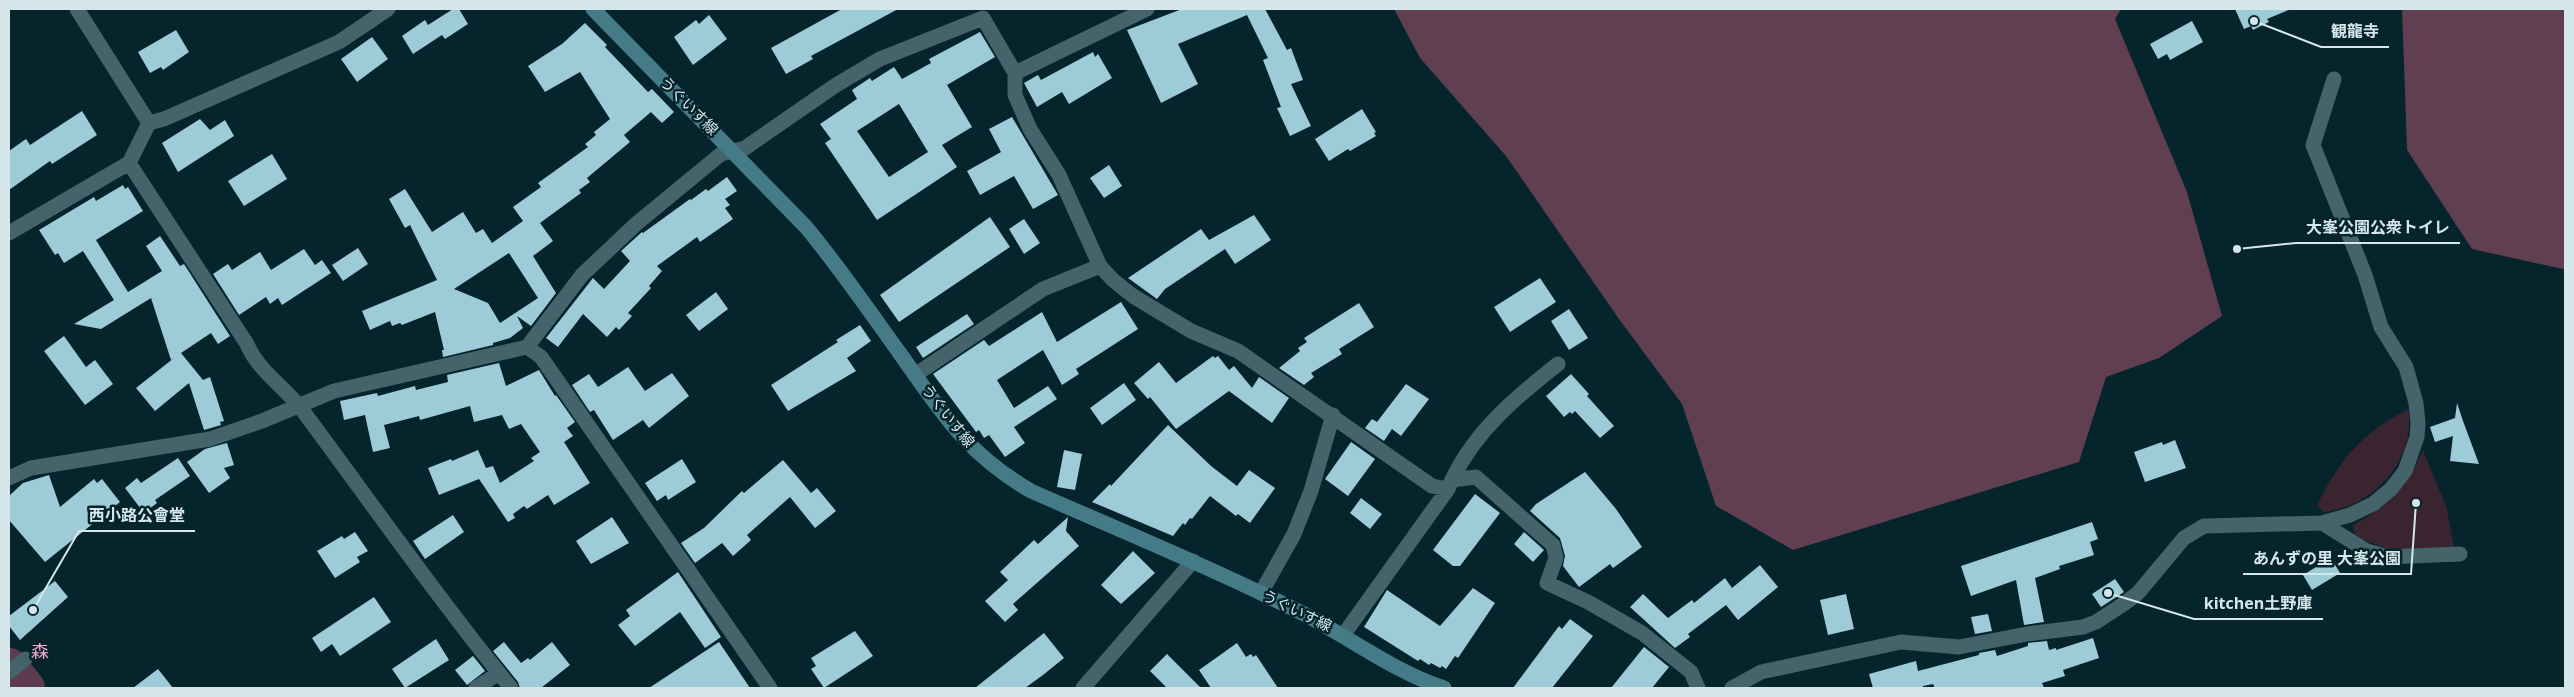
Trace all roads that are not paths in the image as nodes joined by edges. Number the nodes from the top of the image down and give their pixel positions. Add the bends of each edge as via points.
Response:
1 (78, 9) edge
2 (388, 9) edge
3 (593, 9) edge
4 (1147, 9) edge
5 (1015, 73) junction
6 (2334, 79) dead end
7 (149, 123) junction
8 (733, 151) junction
9 (130, 163) junction
10 (9, 233) edge
11 (1100, 266) junction
12 (527, 347) junction
13 (1558, 364) dead end
14 (915, 375) junction
15 (298, 406) junction
16 (1332, 415) junction
17 (9, 478) edge
18 (1450, 485) junction
19 (2322, 523) junction
20 (2460, 554) dead end
21 (1193, 561) junction
22 (1261, 593) junction
23 (1344, 634) junction
24 (24, 661) dead end
25 (9, 672) edge
26 (499, 673) junction
27 (476, 688) edge
28 (512, 688) edge
29 (770, 688) edge
30 (1083, 688) edge
31 (1444, 688) edge
32 (1698, 688) edge
33 (1732, 688) edge

1 - 7 street
2 - 7 street via 339,42
3 - 8 street, うぐいす線
4 - 5 street
5 - 8 street via 983,18 880,59 836,85 745,148
5 - 11 street via 1015,95 1030,129 1059,175
6 - 19 street via 2313,144 2365,275 2381,327 2406,367 2416,403 2417,436 2405,471 2391,489 2373,504
7 - 9 street
8 - 12 street via 721,154 683,184 589,268
8 - 14 street, うぐいす線 via 788,207 835,262
9 - 10 street
9 - 15 street via 247,344 253,360 268,371
11 - 14 street via 1044,289
11 - 16 street via 1134,296 1191,331 1238,351
12 - 15 street via 334,391
12 - 29 street via 541,357
13 - 18 street via 1484,429 1462,458
14 - 21 street, うぐいす線 via 945,418 973,449 1008,478
15 - 17 street via 210,439 31,468
15 - 26 street
16 - 18 street via 1432,486
16 - 22 street via 1311,491 1294,534
18 - 23 street
18 - 32 street via 1476,477 1553,545 1556,558 1547,583 1642,633 1691,672
19 - 20 street via 2368,550 2387,557
19 - 33 street via 2204,526 2184,538 2138,593 2096,622 2083,627 1959,647 1901,642 1761,672
21 - 22 street, うぐいす線
21 - 30 street
22 - 23 street, うぐいす線
23 - 31 street, うぐいす線 via 1390,662
24 - 25 street
26 - 27 street
26 - 28 street

